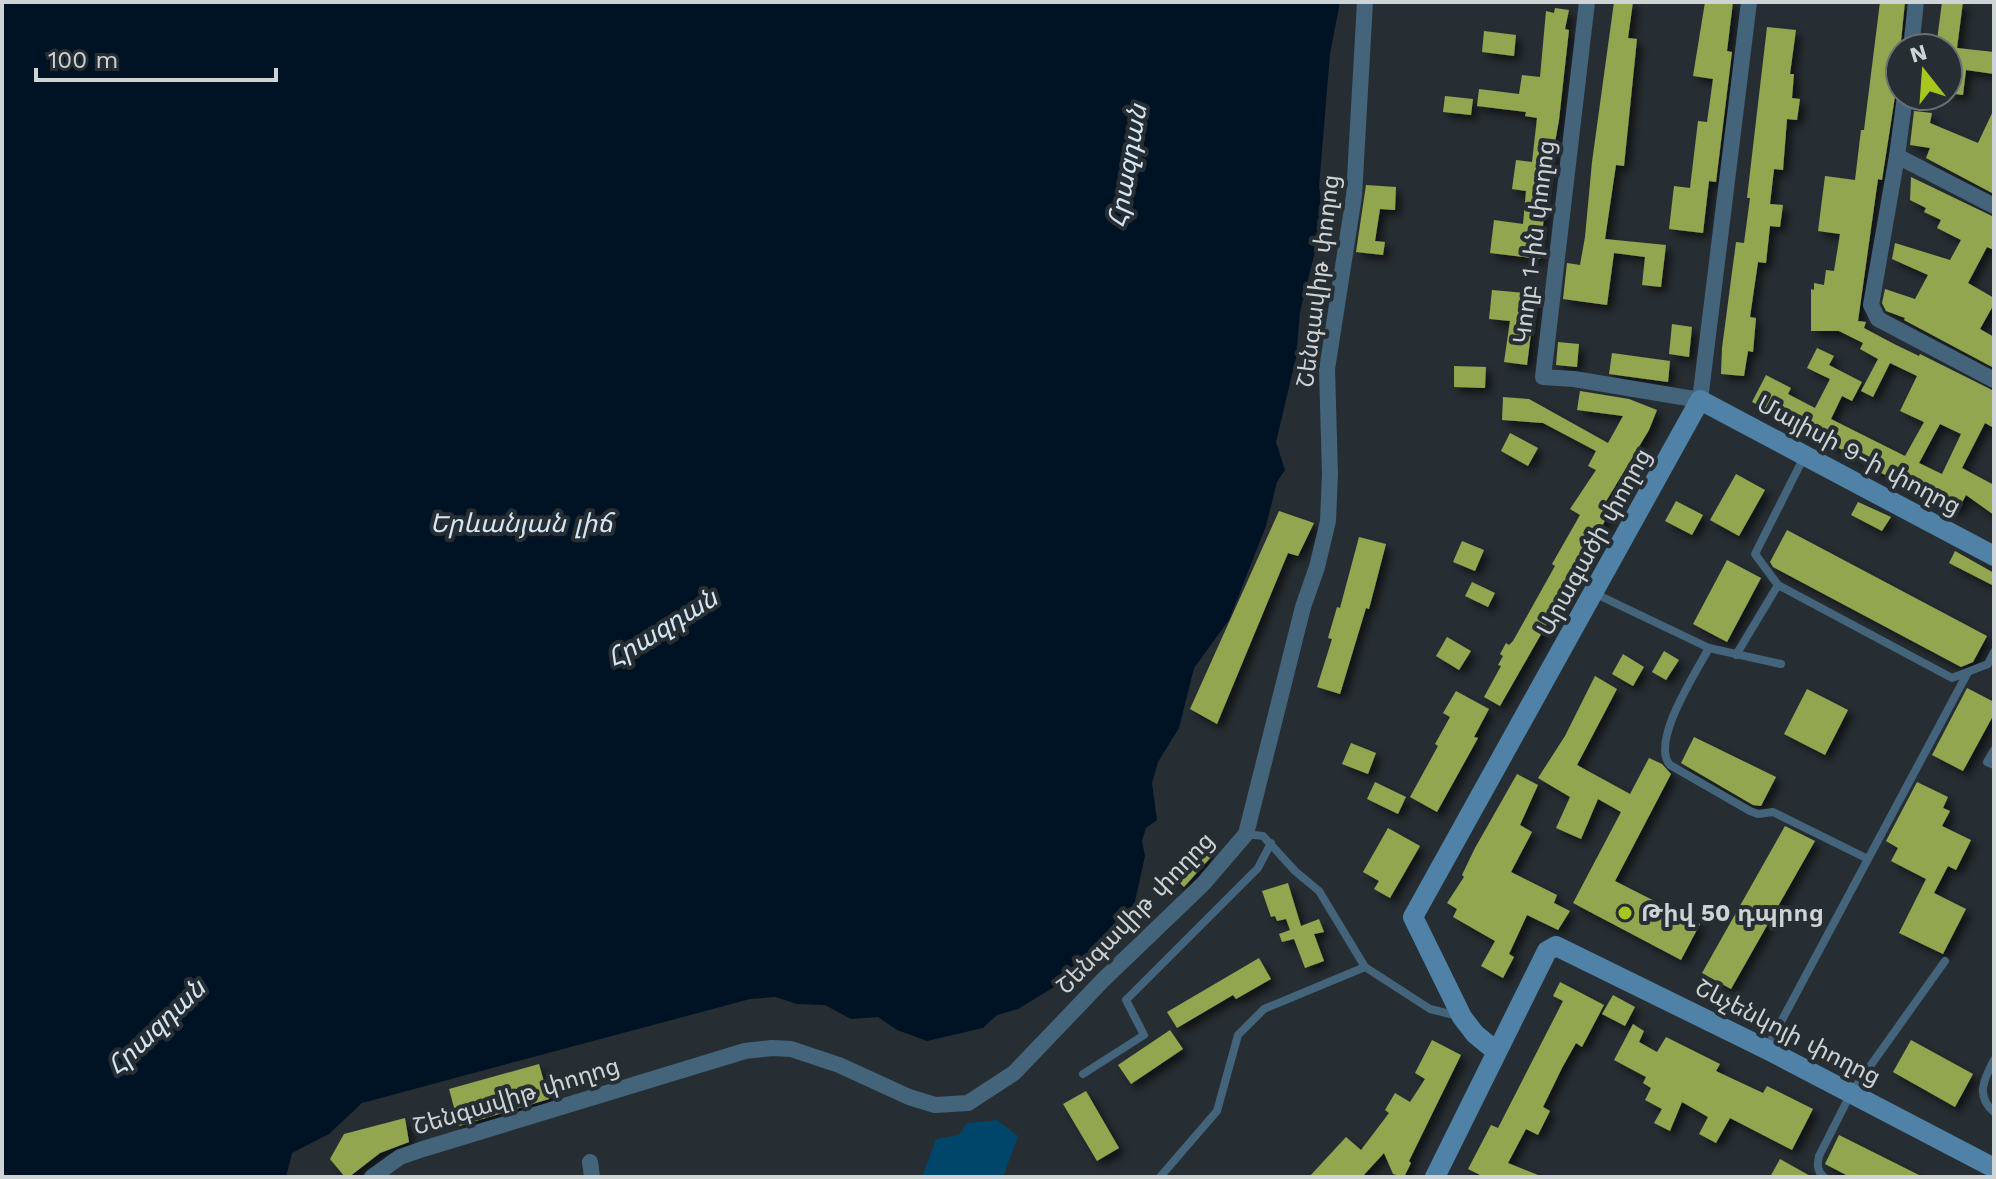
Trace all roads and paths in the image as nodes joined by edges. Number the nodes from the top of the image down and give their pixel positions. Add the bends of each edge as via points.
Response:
1 (1365, 2) edge
2 (1587, 2) edge
3 (1749, 2) edge
4 (1916, 2) edge
5 (1913, 32) edge
6 (1903, 112) edge
7 (1897, 156) junction
8 (1994, 206) edge
9 (1994, 380) edge
10 (1700, 400) junction
11 (1805, 454) junction
12 (1994, 556) edge
13 (1778, 585) junction
14 (1595, 593) junction
15 (1709, 648) junction
16 (1994, 652) edge
17 (1736, 655) junction
18 (1781, 664) dead end
19 (1991, 665) edge
20 (1968, 672) junction
21 (1994, 750) edge
22 (1994, 765) edge
23 (1246, 834) junction
24 (1271, 843) junction
25 (1868, 859) junction
26 (1945, 961) dead end
27 (1365, 967) junction
28 (1462, 1017) junction
29 (1766, 1049) junction
30 (1497, 1052) junction
31 (1994, 1060) edge
32 (1083, 1074) dead end
33 (1851, 1093) junction
34 (1994, 1112) edge
35 (1994, 1168) edge
36 (372, 1177) edge
37 (1160, 1177) edge
38 (1435, 1177) edge
39 (1824, 1177) edge

1 - 23 street, Շենգավիթ փողոց via 1354,196 1327,369 1328,521
2 - 10 street, Կողբ 1-ին փողոց via 1543,377
3 - 10 street, Արագածի փողոց
4 - 5 street
6 - 7 street
7 - 8 street
7 - 9 street via 1871,305 1878,319
10 - 11 street, Մայիսի 9-ի փողոց
10 - 14 street, Արագածի փողոց
11 - 12 street, Մայիսի 9-ի փողոց
11 - 13 lane via 1755,554
13 - 17 lane
13 - 20 lane via 1952,678
14 - 15 lane
14 - 28 street, Արագածի փողոց via 1413,917
15 - 17 lane
15 - 25 lane via 1673,715 1664,759 1750,811 1773,812
16 - 19 lane
17 - 18 lane
19 - 20 lane
20 - 25 lane
21 - 22 lane via 1987,762
23 - 24 lane
23 - 36 street, Շենգավիթ փողոց via 1023,1065 968,1103 935,1105 791,1049 745,1051 423,1149 400,1157
24 - 27 lane via 1319,891
24 - 32 lane via 1258,868 1126,1000 1144,1035
25 - 29 lane
26 - 33 lane
27 - 28 lane via 1430,1009
27 - 37 lane via 1264,1009 1238,1035 1217,1111
28 - 30 street, Արագածի փողոց
29 - 30 street, Շևչենկոյի փողոց via 1556,946 1547,951
29 - 33 street, Շևչենկոյի փողոց
30 - 38 street
31 - 34 lane via 1981,1091
33 - 35 street, Շևչենկոյի փողոց
33 - 39 lane via 1819,1156 1817,1165

